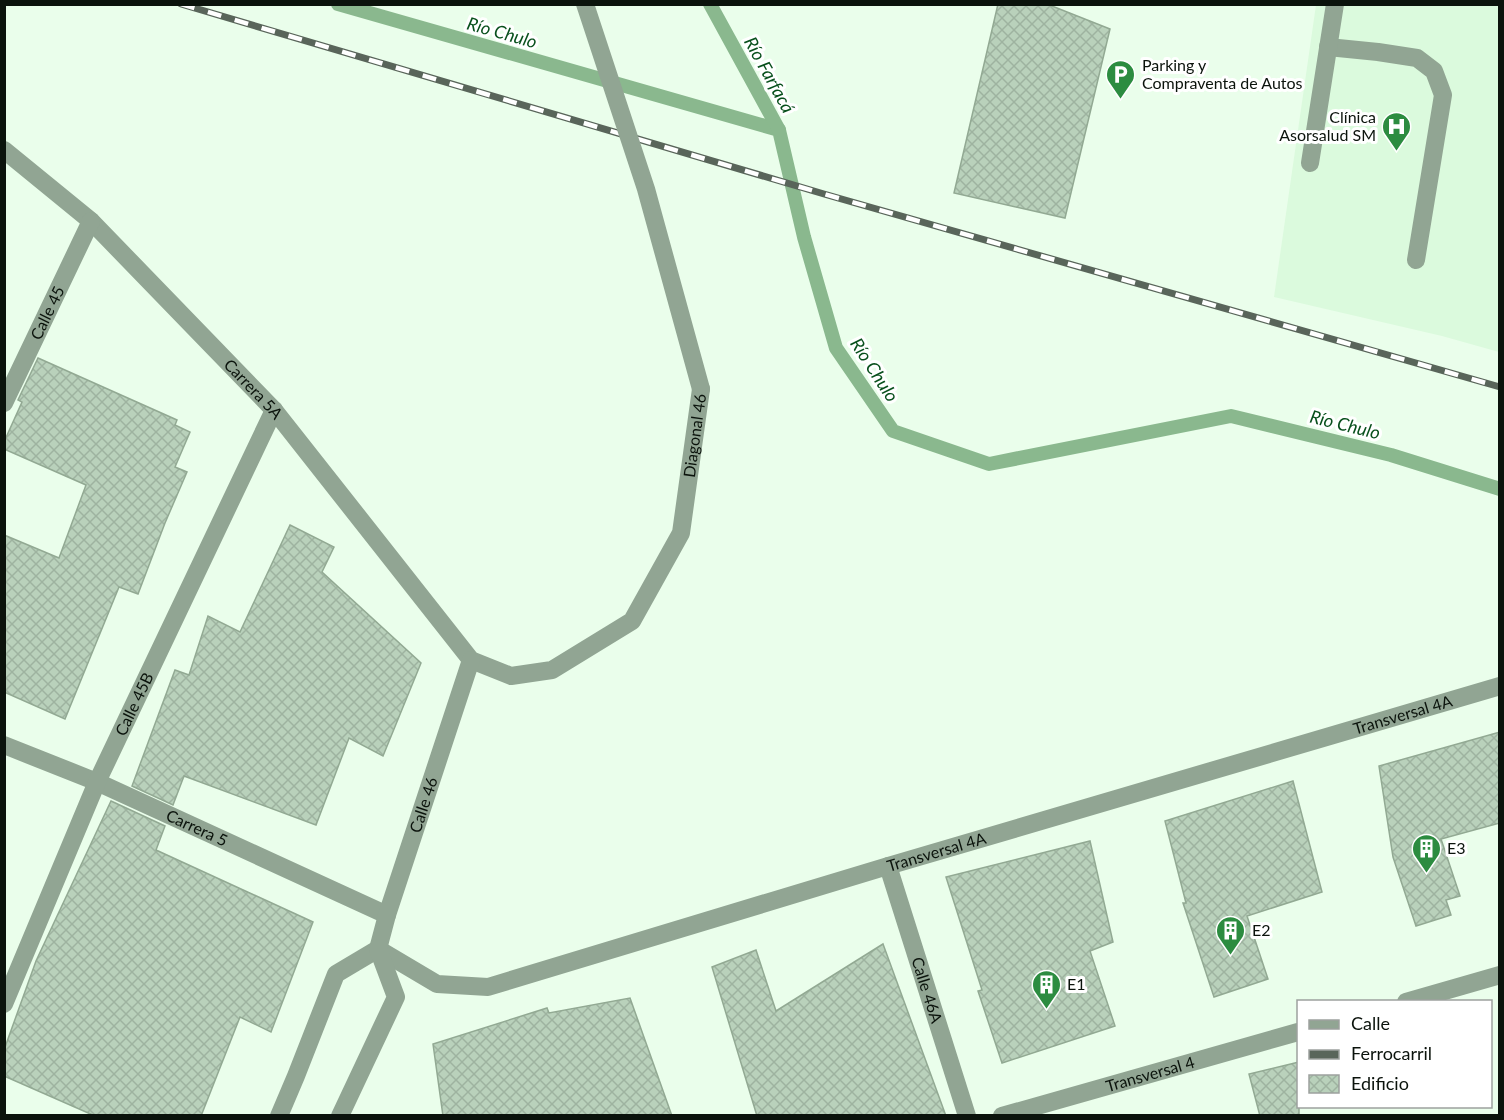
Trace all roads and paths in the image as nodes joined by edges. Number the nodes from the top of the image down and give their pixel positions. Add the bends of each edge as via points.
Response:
1 (585, 4) edge
2 (1335, 4) edge
3 (1328, 47) junction
4 (4, 150) edge
5 (1310, 163) dead end
6 (91, 221) junction
7 (1416, 260) dead end
8 (4, 403) edge
9 (274, 410) junction
10 (471, 660) junction
11 (1500, 686) edge
12 (4, 745) edge
13 (97, 782) junction
14 (888, 866) junction
15 (387, 915) junction
16 (378, 949) junction
17 (1500, 975) edge
18 (1413, 1000) edge
19 (4, 1004) edge
20 (1297, 1033) edge
21 (279, 1116) edge
22 (340, 1116) edge
23 (967, 1116) edge
24 (1002, 1116) edge

1 - 10 street, Diagonal 46, bridge via 646,189 701,389 681,533 632,621 552,670 511,676
2 - 3 street
3 - 5 street
3 - 7 street via 1417,58 1434,71 1443,95
4 - 6 street, Carrera 5A
6 - 8 street, Calle 45
6 - 9 street, Carrera 5A
9 - 10 street, Carrera 5A
9 - 13 street, Calle 45B
10 - 15 street, Calle 46
11 - 14 street, Transversal 4A
12 - 13 street, Carrera 5
13 - 15 street, Carrera 5
13 - 19 street, Calle 45B
14 - 16 street, Transversal 4A via 488,987 437,984
14 - 23 street, Calle 46A
15 - 16 street, Calle 46
16 - 21 street via 336,974
16 - 22 street via 396,998
17 - 18 street
20 - 24 street, Transversal 4

